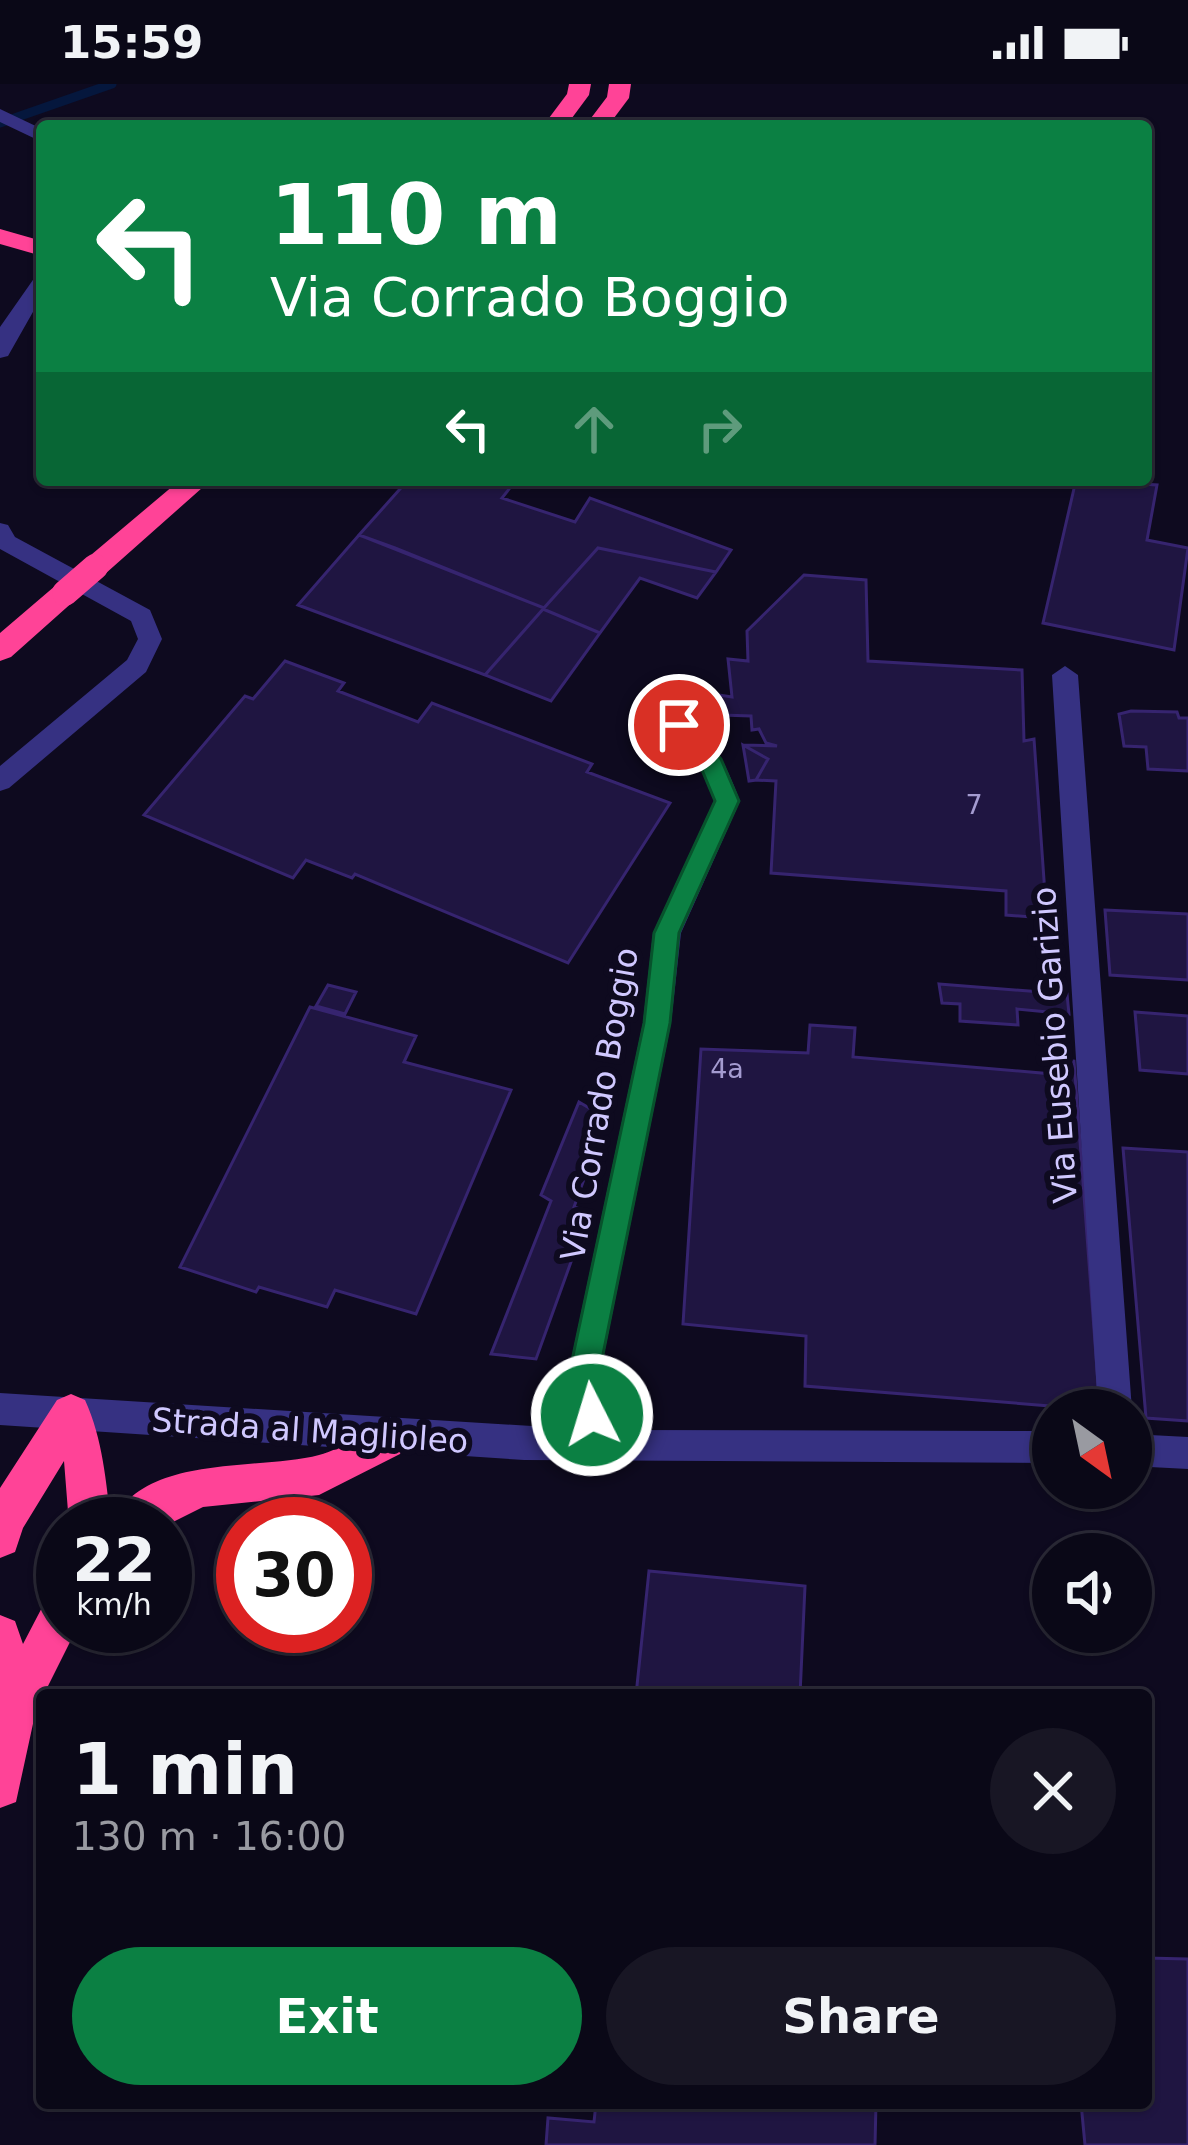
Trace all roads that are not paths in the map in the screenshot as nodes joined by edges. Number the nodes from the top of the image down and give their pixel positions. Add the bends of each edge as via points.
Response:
1 (580, 84) edge
2 (620, 84) edge
3 (0, 116) edge
4 (559, 120) edge
5 (600, 120) edge
6 (33, 131) edge
7 (0, 236) edge
8 (36, 247) edge
9 (36, 290) edge
10 (0, 351) edge
11 (190, 486) edge
12 (0, 531) edge
13 (0, 650) edge
14 (1065, 675) dead end
15 (679, 725) dead end
16 (0, 781) edge
17 (1114, 1389) edge
18 (0, 1409) edge
19 (71, 1413) junction
20 (386, 1440) junction
21 (1032, 1446) edge
22 (602, 1447) junction
23 (1152, 1451) edge
24 (1188, 1453) edge
25 (88, 1497) edge
26 (175, 1497) edge
27 (0, 1537) edge
28 (0, 1636) edge
29 (42, 1653) edge
30 (15, 1706) junction
31 (0, 1786) edge

1 - 4 highway
2 - 5 highway
3 - 6 street
7 - 8 highway
9 - 10 street
11 - 13 highway, bridge
12 - 16 street via 6,542 141,616 150,639 136,666
14 - 17 street, Via Eusebio Garizio
15 - 22 street, Via Corrado Boggio via 713,766 727,801 667,933 657,1023 582,1384
18 - 19 street, Strada al Maglioleo
19 - 20 street, Strada al Maglioleo
19 - 25 highway
19 - 27 highway
20 - 22 street, Strada al Maglioleo
20 - 26 highway via 322,1475 218,1482
21 - 22 street, Strada al Maglioleo
23 - 24 street
28 - 30 highway
29 - 30 highway
30 - 31 highway

